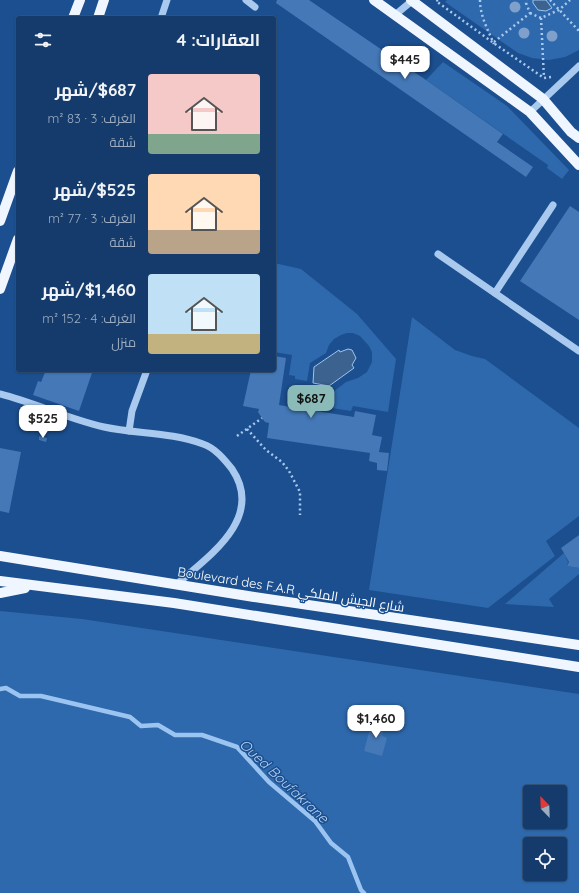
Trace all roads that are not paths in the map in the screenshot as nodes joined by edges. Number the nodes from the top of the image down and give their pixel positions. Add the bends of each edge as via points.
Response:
1 (80, 0) edge
2 (104, 0) edge
3 (167, 0) edge
4 (246, 0) edge
5 (374, 0) edge
6 (412, 0) edge
7 (255, 7) dead end
8 (395, 15) junction
9 (74, 16) edge
10 (99, 16) edge
11 (162, 16) edge
12 (579, 66) edge
13 (543, 99) junction
14 (530, 112) junction
15 (579, 138) edge
16 (579, 165) edge
17 (16, 177) edge
18 (553, 205) dead end
19 (0, 221) edge
20 (16, 245) edge
21 (438, 254) dead end
22 (0, 289) edge
23 (495, 294) junction
24 (579, 351) edge
25 (146, 372) edge
26 (0, 394) edge
27 (129, 431) junction
28 (0, 556) edge
29 (0, 582) edge
30 (177, 584) junction
31 (35, 587) junction
32 (0, 593) edge
33 (579, 645) edge
34 (579, 667) edge

1 - 9 main road
2 - 10 main road
3 - 11 street
4 - 7 street
5 - 8 main road
6 - 8 street
6 - 13 main road
8 - 14 main road
12 - 13 street
13 - 14 street
13 - 15 main road
14 - 16 main road
17 - 19 main road
18 - 23 street
20 - 22 main road
21 - 23 street
23 - 24 street
25 - 27 street via 132,411
26 - 27 street via 90,424
27 - 30 street via 172,436 204,444 221,455 238,483 241,504 236,524 219,547
28 - 30 main road, Boulevard des F.A.R شارع الجيش الملكي
29 - 31 main road
30 - 33 main road, Boulevard des F.A.R شارع الجيش الملكي
31 - 32 main road
31 - 34 main road via 174,603

